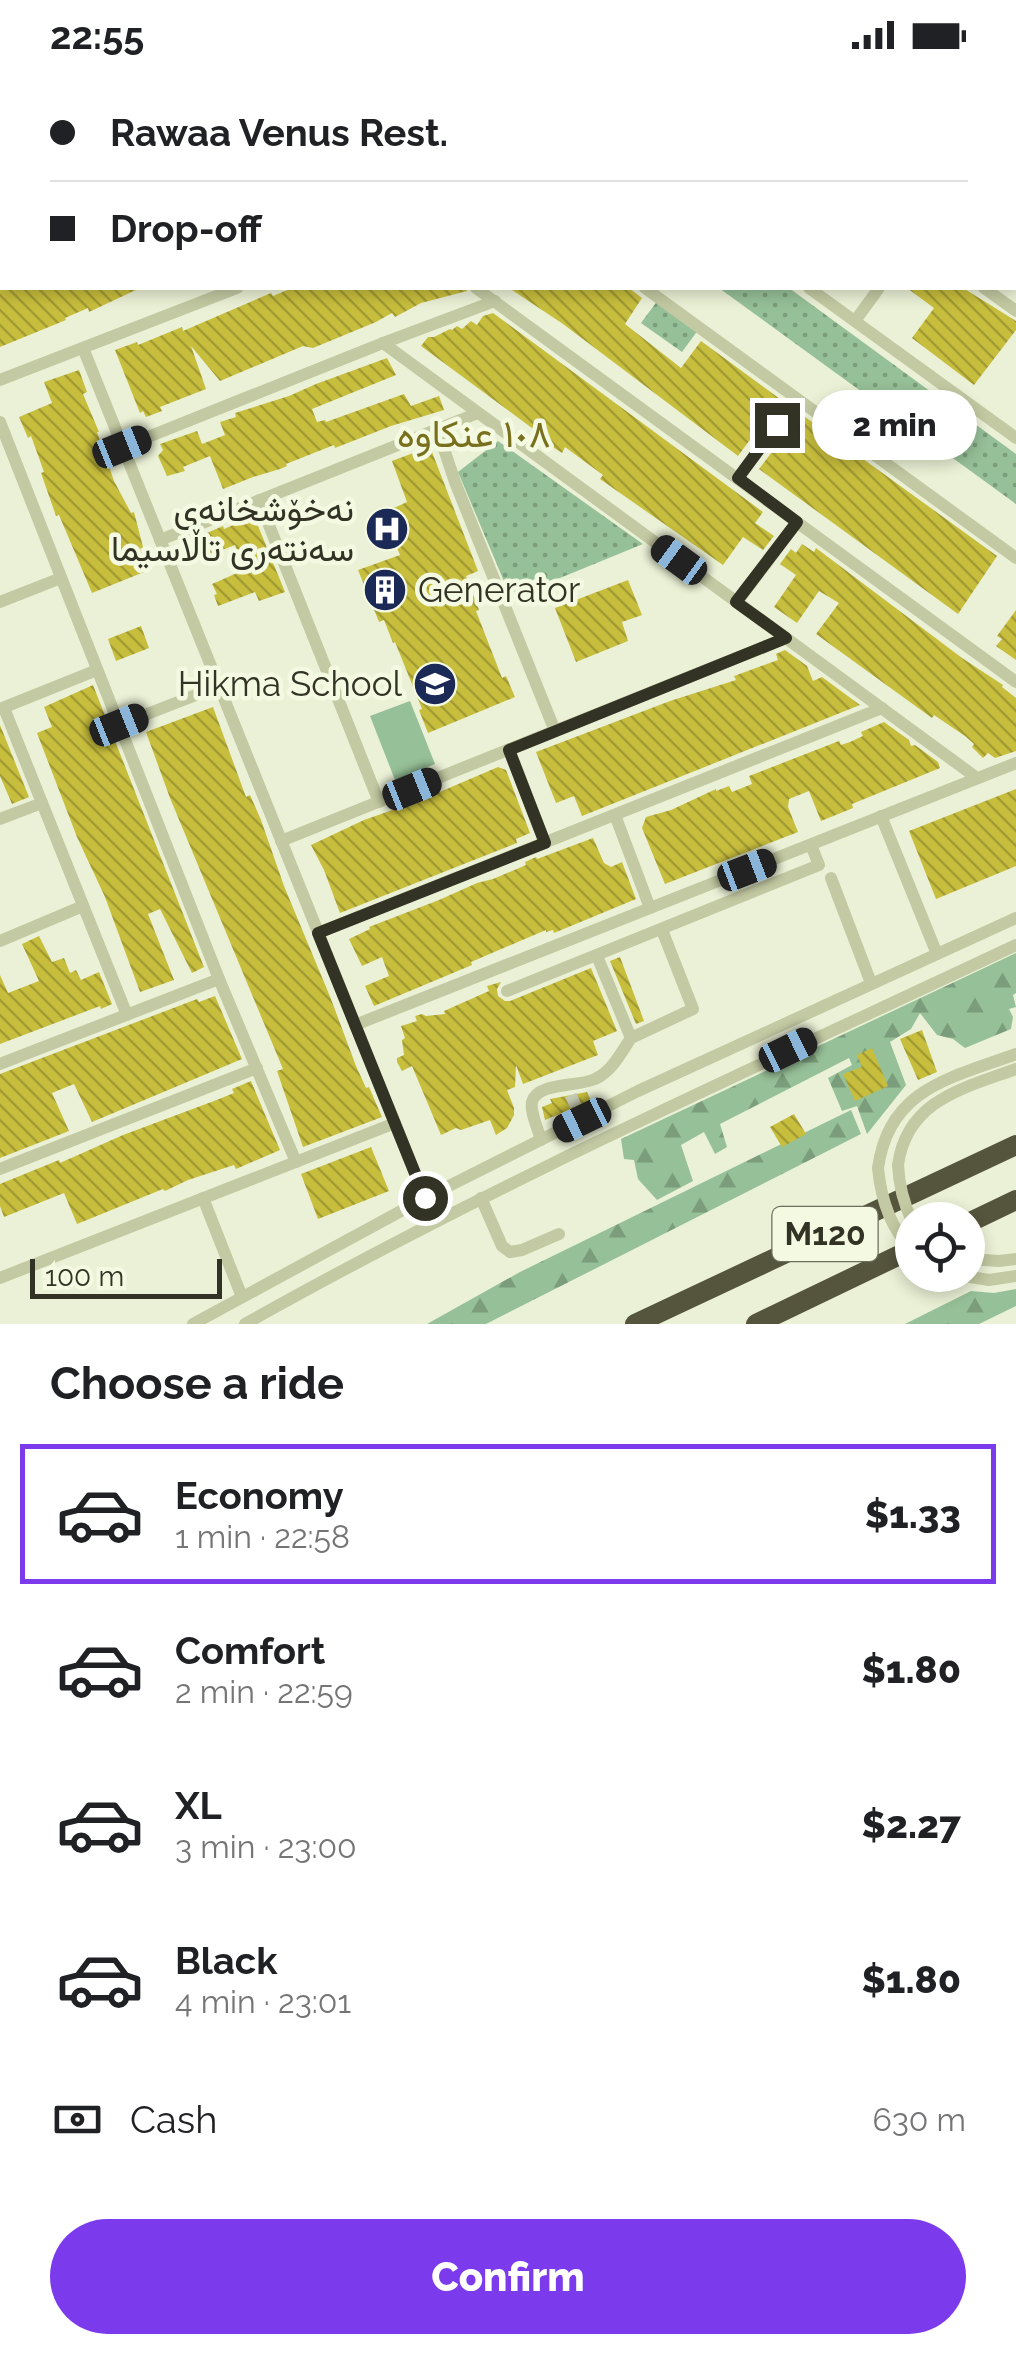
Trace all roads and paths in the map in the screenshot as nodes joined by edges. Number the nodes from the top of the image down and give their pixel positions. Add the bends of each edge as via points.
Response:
1 (221, 290) edge
2 (479, 290) edge
3 (648, 290) edge
4 (812, 290) edge
5 (878, 290) edge
6 (987, 290) edge
7 (495, 301) junction
8 (1016, 311) edge
9 (856, 321) junction
10 (383, 343) junction
11 (82, 348) junction
12 (0, 380) edge
13 (797, 399) junction
14 (478, 412) junction
15 (0, 422) edge
16 (436, 428) junction
17 (1016, 438) edge
18 (122, 447) junction
19 (738, 478) junction
20 (259, 500) junction
21 (797, 522) junction
22 (160, 540) junction
23 (1016, 558) edge
24 (61, 578) junction
25 (0, 602) edge
26 (736, 602) junction
27 (786, 638) junction
28 (98, 670) junction
29 (1016, 682) edge
30 (218, 686) junction
31 (2, 708) edge
32 (882, 708) junction
33 (119, 725) junction
34 (556, 731) junction
35 (509, 750) junction
36 (1016, 763) edge
37 (977, 778) junction
38 (42, 802) junction
39 (379, 802) junction
40 (614, 815) junction
41 (881, 816) junction
42 (0, 819) edge
43 (281, 841) junction
44 (545, 843) junction
45 (811, 845) junction
46 (830, 878) dead end
47 (83, 906) junction
48 (650, 908) junction
49 (1016, 918) edge
50 (662, 930) junction
51 (318, 933) junction
52 (0, 941) edge
53 (1016, 945) edge
54 (937, 954) junction
55 (597, 956) junction
56 (220, 979) junction
57 (872, 983) junction
58 (507, 991) dead end
59 (127, 1015) junction
60 (355, 1025) junction
61 (631, 1038) junction
62 (1016, 1054) edge
63 (0, 1064) edge
64 (257, 1068) junction
65 (1016, 1070) edge
66 (659, 1081) junction
67 (574, 1102) junction
68 (670, 1106) junction
69 (395, 1123) junction
70 (541, 1140) junction
71 (1016, 1145) edge
72 (296, 1162) junction
73 (0, 1168) edge
74 (203, 1198) junction
75 (425, 1198) junction
76 (480, 1198) junction
77 (1016, 1200) edge
78 (904, 1202) edge
79 (985, 1215) edge
80 (895, 1228) edge
81 (559, 1234) dead end
82 (895, 1258) edge
83 (985, 1259) edge
84 (1016, 1259) edge
85 (1016, 1276) edge
86 (0, 1278) edge
87 (985, 1279) edge
88 (242, 1298) junction
89 (192, 1324) edge
90 (245, 1324) edge
91 (634, 1324) edge
92 (756, 1324) edge

1 - 11 street
2 - 7 street
3 - 13 street
4 - 9 street
5 - 9 street
6 - 8 street
7 - 10 street
7 - 19 street
9 - 17 street
10 - 14 street
10 - 18 street
11 - 12 street
11 - 18 street
13 - 19 street
13 - 23 street
14 - 16 street
14 - 26 street
15 - 24 street
16 - 20 street
16 - 34 street
18 - 22 street
19 - 21 street
20 - 22 street
20 - 39 street
21 - 26 street
21 - 29 street
22 - 30 street
24 - 25 street
24 - 28 street
26 - 27 street
27 - 32 street
27 - 34 street
28 - 31 street
28 - 33 street
30 - 33 street
30 - 43 street
31 - 38 street
32 - 37 street
32 - 40 street
33 - 56 street
34 - 35 street
35 - 39 street
35 - 44 street
36 - 37 street
37 - 41 street
38 - 42 street
38 - 47 street
39 - 43 street
40 - 44 street
40 - 48 street
41 - 45 street
41 - 54 street
43 - 51 street
44 - 51 street
45 - 48 street
45 - 50 street via 819,866
46 - 57 street
47 - 52 street
47 - 59 street
48 - 60 street
49 - 54 street
50 - 55 street
50 - 61 street via 693,1009
51 - 60 street
53 - 68 street
54 - 57 street
55 - 58 street
55 - 61 street
56 - 59 street
56 - 64 street
57 - 66 street
59 - 63 street
60 - 69 street
61 - 67 street via 608,1071 577,1085
62 - 80 street, bridge via 942,1081 899,1112 878,1168
64 - 72 street
64 - 73 street
65 - 78 street, bridge via 952,1093 910,1128 898,1165
66 - 67 street
66 - 68 street
67 - 70 street
67 - 70 street via 541,1090 535,1096 531,1104
68 - 76 street
69 - 72 street
69 - 75 street
70 - 75 street
71 - 91 highway, M120
72 - 74 street
74 - 86 street
74 - 88 street
75 - 88 street
76 - 81 street via 510,1252
76 - 90 street
77 - 79 highway
82 - 92 highway, M120
83 - 84 street
85 - 87 street
88 - 89 street

